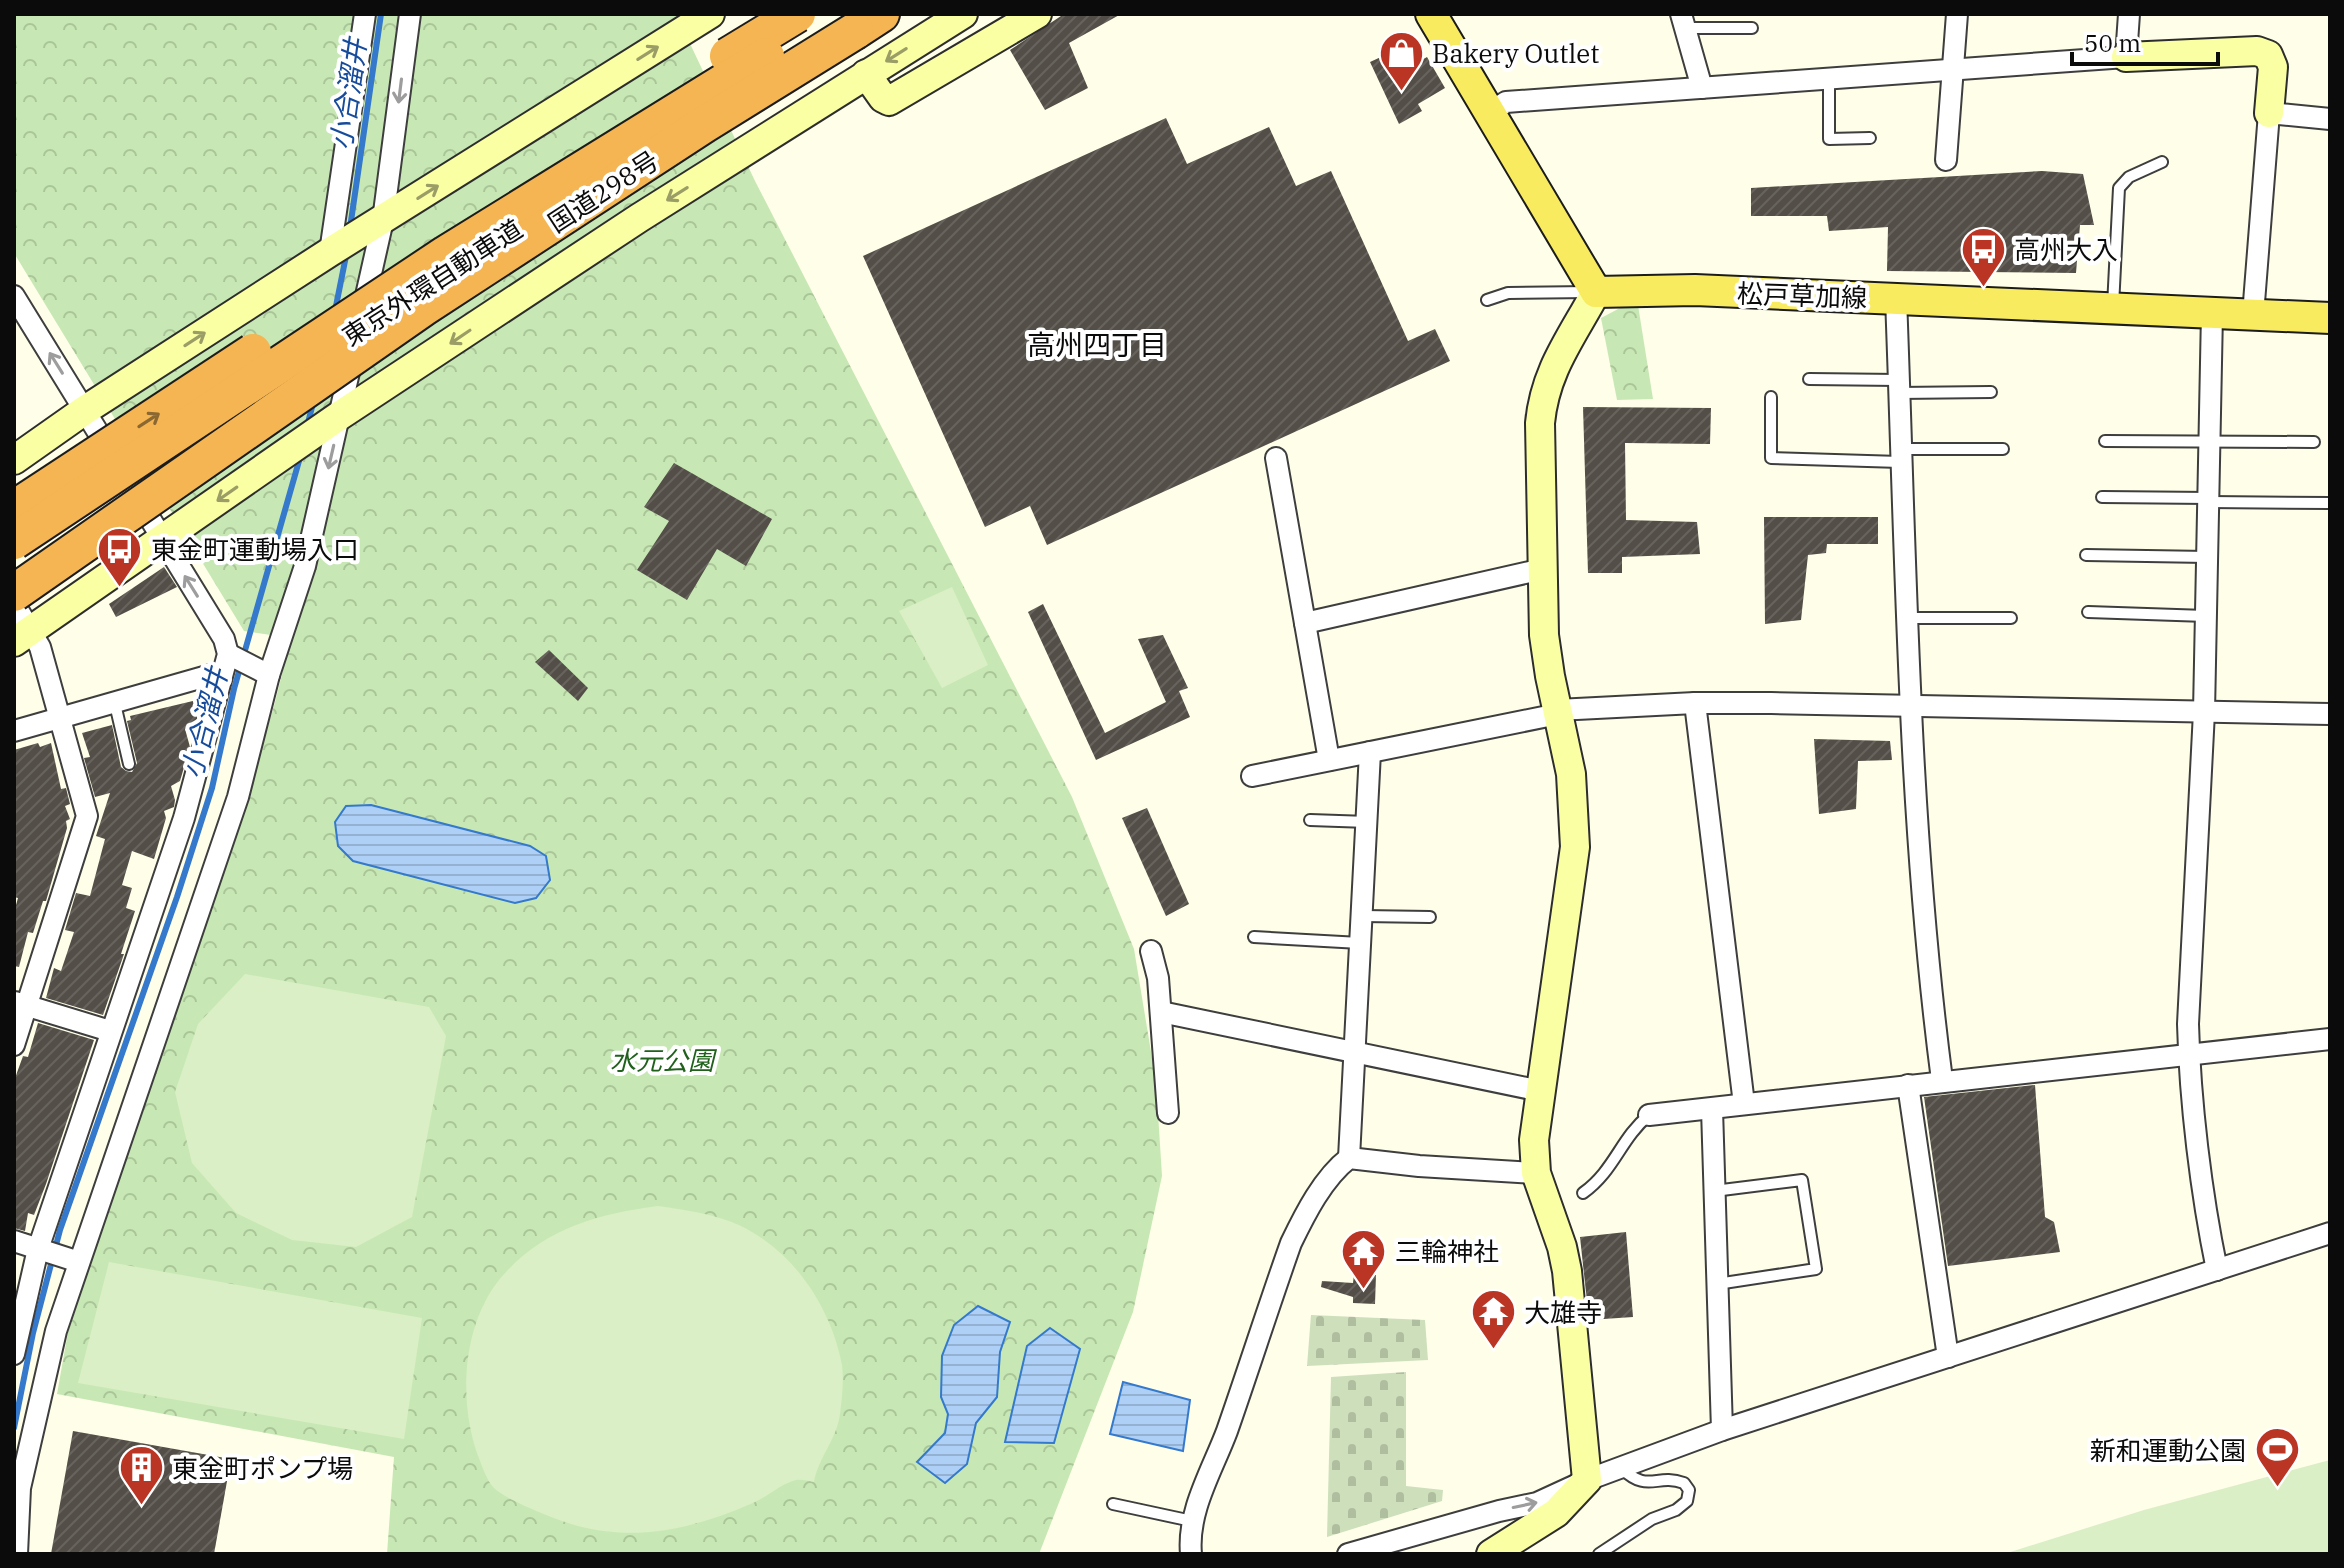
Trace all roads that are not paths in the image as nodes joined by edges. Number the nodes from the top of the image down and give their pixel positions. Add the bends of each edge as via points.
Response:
1 (365, 14) edge
2 (410, 14) edge
3 (710, 14) edge
4 (797, 14) edge
5 (963, 14) edge
6 (1037, 14) edge
7 (1431, 14) edge
8 (1957, 14) edge
9 (2129, 14) edge
10 (857, 18) edge
11 (1683, 21) edge
12 (1752, 28) dead end
13 (2126, 57) junction
14 (1953, 69) junction
15 (866, 74) junction
16 (1829, 79) junction
17 (1702, 88) junction
18 (1489, 113) junction
19 (2269, 113) junction
20 (2330, 119) edge
21 (1870, 138) dead end
22 (1946, 160) dead end
23 (2162, 162) dead end
24 (372, 226) junction
25 (333, 250) junction
26 (1596, 292) junction
27 (14, 296) edge
28 (1896, 298) junction
29 (1487, 300) dead end
30 (2113, 308) junction
31 (2212, 313) junction
32 (2253, 315) junction
33 (2330, 318) edge
34 (1809, 379) dead end
35 (1898, 387) junction
36 (1991, 392) dead end
37 (1771, 397) dead end
38 (85, 410) junction
39 (329, 423) junction
40 (2105, 441) dead end
41 (2314, 442) dead end
42 (2210, 443) junction
43 (2003, 449) dead end
44 (1900, 455) junction
45 (1276, 458) dead end
46 (14, 460) edge
47 (2102, 497) dead end
48 (2209, 500) junction
49 (2330, 503) edge
50 (14, 509) edge
51 (163, 539) junction
52 (14, 541) edge
53 (2086, 555) dead end
54 (2207, 557) junction
55 (14, 564) edge
56 (1543, 569) junction
57 (14, 593) edge
58 (14, 603) edge
59 (2088, 612) dead end
60 (2206, 616) junction
61 (1906, 618) junction
62 (2011, 618) dead end
63 (1305, 623) junction
64 (22, 637) edge
65 (225, 663) junction
66 (269, 675) junction
67 (1695, 703) junction
68 (115, 704) junction
69 (1910, 705) junction
70 (1558, 712) junction
71 (2204, 712) junction
72 (2330, 714) edge
73 (60, 720) junction
74 (14, 731) edge
75 (1370, 752) junction
76 (1329, 760) junction
77 (129, 764) dead end
78 (1252, 776) dead end
79 (1310, 820) dead end
80 (1368, 822) junction
81 (1363, 916) junction
82 (1430, 917) dead end
83 (1254, 937) dead end
84 (1361, 943) junction
85 (1151, 951) dead end
86 (20, 1003) edge
87 (1161, 1012) junction
88 (110, 1031) junction
89 (2330, 1039) edge
90 (14, 1045) edge
91 (1355, 1052) junction
92 (2188, 1056) junction
93 (1942, 1080) junction
94 (1908, 1085) junction
95 (1541, 1091) junction
96 (1744, 1104) junction
97 (1712, 1109) junction
98 (1168, 1113) dead end
99 (1649, 1115) joint
100 (1349, 1158) junction
101 (1536, 1173) junction
102 (1714, 1191) junction
103 (1583, 1193) dead end
104 (2330, 1233) edge
105 (14, 1241) edge
106 (38, 1249) junction
107 (79, 1262) junction
108 (2217, 1270) junction
109 (1717, 1284) junction
110 (14, 1354) edge
111 (1948, 1357) junction
112 (1722, 1430) junction
113 (1621, 1468) junction
114 (1587, 1480) junction
115 (1113, 1504) dead end
116 (1192, 1521) junction
117 (17, 1554) edge
118 (1191, 1554) edge
119 (1348, 1554) edge
120 (1491, 1554) edge
121 (1599, 1554) edge

1 - 25 street
2 -> 24 street
24 -> 3 street
50 -> 4 highway, 国道298号, bridge via 465,214
5 -> 15 street
6 - 15 street via 889,101
7 - 18 main road
8 - 14 street
9 - 13 street
10 - 52 highway, 東京外環自動車道, bridge via 446,254
10 - 55 highway, 東京外環自動車道 via 436,278
10 - 57 highway, 国道298号, bridge via 423,308
11 - 12 lane
11 - 17 street
13 - 14 street
13 - 19 street via 2257,51 2268,55 2273,67
14 - 16 street
14 - 22 street
15 -> 39 street
16 - 17 street
16 - 21 lane via 1829,139
17 - 18 street via 1506,102
18 - 26 main road
19 - 20 street
19 - 32 street
23 - 30 lane via 2129,177 2119,188
24 - 25 street
24 - 39 street
38 -> 25 street
26 - 28 main road, 松戸草加線
26 - 29 lane via 1508,293
26 - 56 street via 1560,352 1542,399
38 -> 27 street
28 - 30 main road, 松戸草加線
28 - 35 street
30 - 31 main road, 松戸草加線
31 - 32 main road, 松戸草加線
31 - 42 street
32 - 33 main road, 松戸草加線
34 - 35 lane
35 - 36 lane
35 - 44 street
37 - 44 lane via 1771,458
38 - 46 street
38 - 51 street
39 -> 51 street
39 -> 66 street via 305,566
40 - 42 lane
41 - 42 lane
42 - 48 street
43 - 44 lane
44 - 61 street
45 - 63 street
47 - 48 lane
48 - 49 lane
48 - 54 street
51 - 64 street
65 -> 51 street via 224,639
53 - 54 lane
54 - 60 street
56 - 63 street
56 - 70 street via 1544,635
58 - 64 street
59 - 60 lane
60 - 71 street
61 - 62 lane
61 - 69 street
63 - 76 street
64 - 73 street via 40,647
65 - 66 street
65 - 68 street
65 - 88 street via 200,768
66 - 107 street via 238,797
67 - 69 street
67 - 70 street
67 - 96 street
68 - 73 street
68 - 77 lane
69 - 71 street
69 - 93 street via 1918,858
70 - 75 street
70 - 95 street via 1574,792 1575,847
71 - 72 street
71 - 92 street
73 - 74 street
73 - 86 street via 87,816
75 - 76 street
75 - 80 street
76 - 78 street
79 - 80 lane
80 - 81 street
81 - 82 lane
81 - 84 street
83 - 84 lane
84 - 91 street
85 - 87 street
86 - 88 street
86 - 90 street
87 - 91 street
87 - 98 street
88 - 106 street
89 - 92 street
91 - 95 street
91 - 100 street
92 - 93 street
92 - 108 street
93 - 94 street
94 - 96 street
94 - 111 street
95 - 101 street via 1534,1140
96 - 97 street
97 - 99 street
97 - 102 street
99 - 103 lane via 1635,1126 1601,1180
100 - 101 street
100 - 116 street via 1303,1218 1291,1243
101 - 114 street via 1567,1271
102 - 109 street
102 - 109 lane via 1802,1180 1816,1269
104 - 108 street
105 - 106 street
106 - 107 street
106 - 110 street
107 - 117 street via 39,1397 20,1488
108 - 111 street
109 - 112 street
111 - 112 street
112 - 113 street
113 - 114 street
113 - 121 lane via 1635,1480 1684,1483 1687,1501
119 -> 114 street via 1537,1503
114 - 120 street via 1556,1513
115 - 116 lane
116 - 118 street

